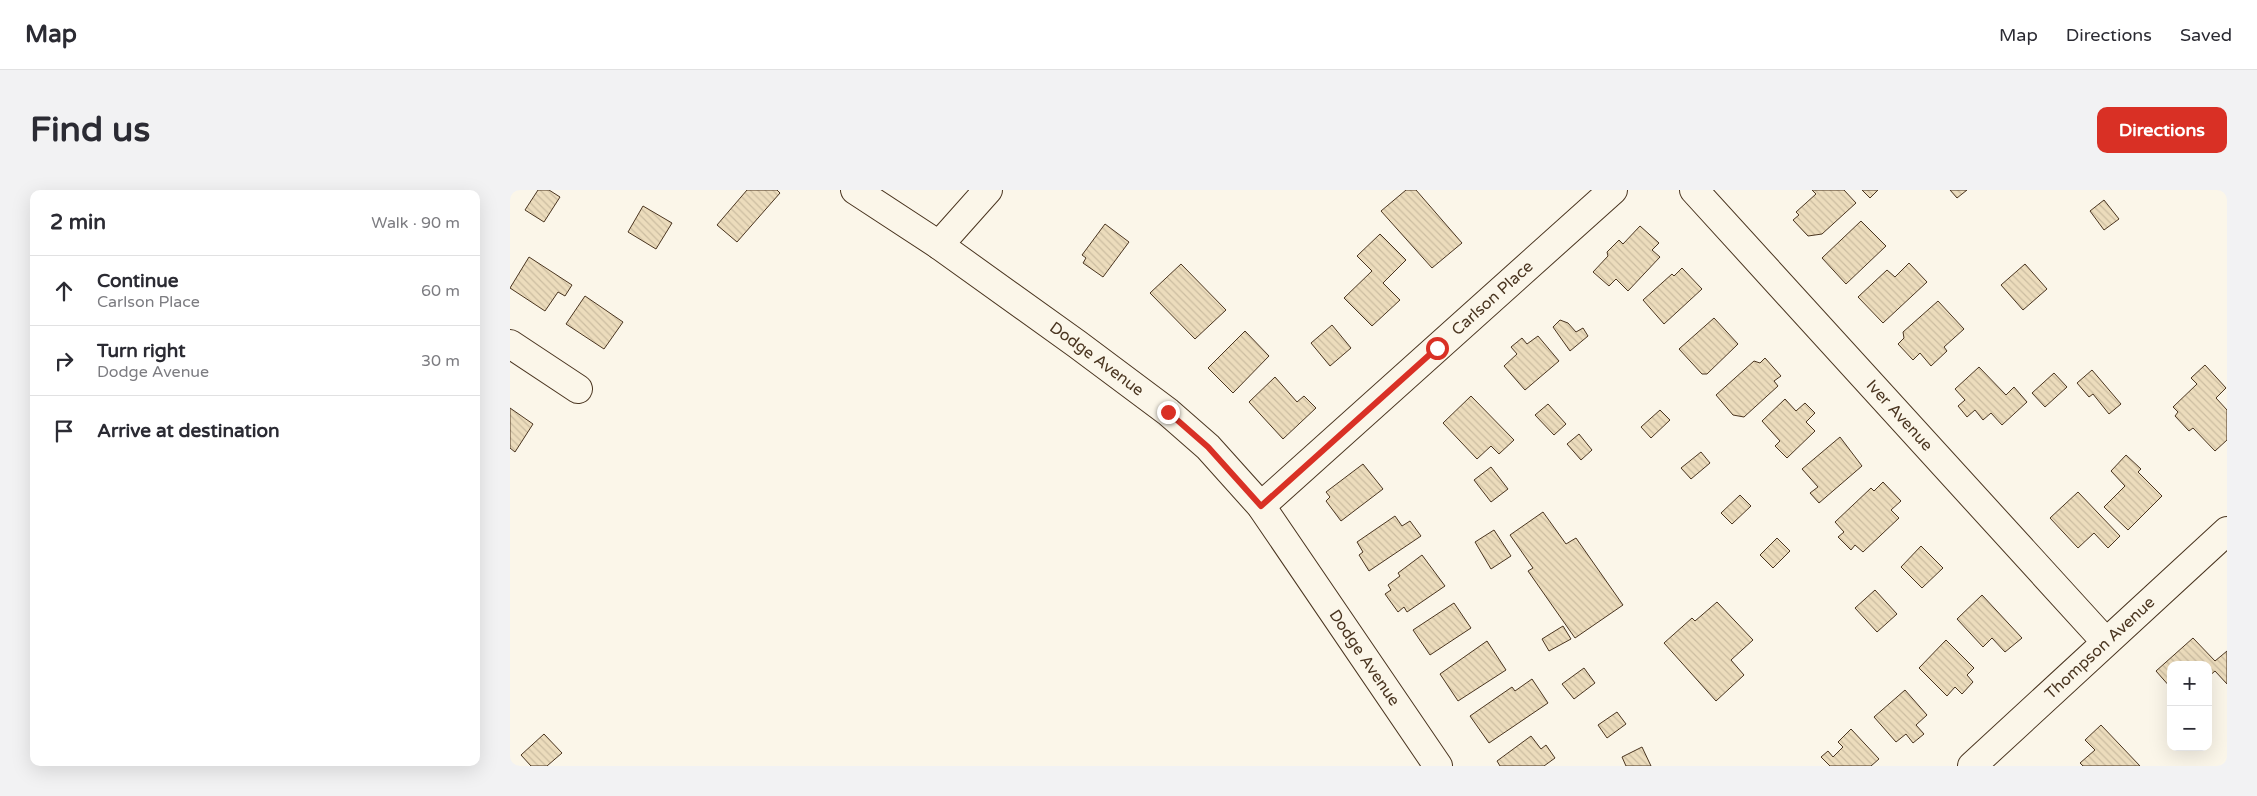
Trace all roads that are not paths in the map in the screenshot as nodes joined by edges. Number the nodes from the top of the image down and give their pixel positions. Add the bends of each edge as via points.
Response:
1 (855, 190) edge
2 (988, 190) edge
3 (1613, 190) edge
4 (1694, 190) edge
5 (939, 246) junction
6 (510, 344) edge
7 (578, 389) dead end
8 (1261, 506) junction
9 (2227, 531) edge
10 (2105, 641) junction
11 (1438, 766) edge
12 (1972, 766) edge

1 - 5 street, Dodge Avenue
2 - 5 street
3 - 8 street, Carlson Place
4 - 10 street, Iver Avenue
5 - 8 street, Dodge Avenue via 1168,412 1208,447
6 - 7 street
8 - 11 street, Dodge Avenue
9 - 10 street, Thompson Avenue
10 - 12 street, Thompson Avenue

